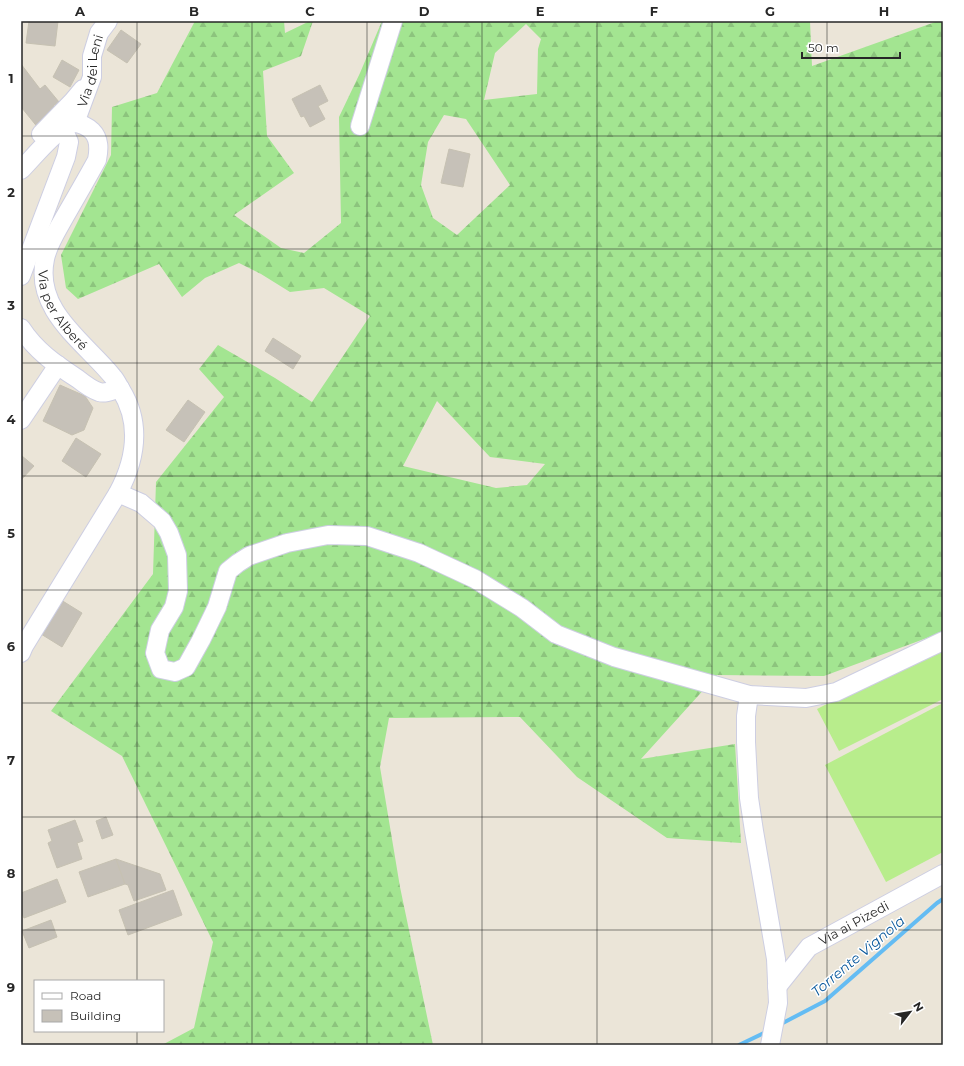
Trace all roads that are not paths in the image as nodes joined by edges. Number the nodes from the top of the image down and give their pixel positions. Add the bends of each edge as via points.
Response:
1 (108, 21) edge
2 (393, 21) edge
3 (92, 77) junction
4 (69, 126) junction
5 (360, 126) dead end
6 (21, 152) edge
7 (21, 170) edge
8 (21, 276) edge
9 (21, 328) edge
10 (58, 365) junction
11 (120, 388) junction
12 (21, 420) edge
13 (121, 487) junction
14 (943, 641) edge
15 (22, 649) edge
16 (749, 695) junction
17 (943, 874) edge
18 (778, 995) junction
19 (771, 1041) edge

1 - 3 street, Via dei Leni via 99,32 92,56
2 - 5 street
3 - 4 street, Via dei Leni
3 - 6 street via 58,117
4 - 7 street via 53,136
4 - 8 street via 66,158
4 - 11 street, Via per Alberé via 84,125 92,131 98,140 99,149 97,160 44,259 45,288 51,307 62,324 114,378
9 - 10 street via 37,349
10 - 11 street via 99,392
10 - 12 street
11 - 13 street, Via per Alberé via 130,409 134,433 130,464
13 - 15 street, Via per Alberé
13 - 16 street via 162,521 177,555 178,591 174,606 160,630 155,653 161,669 175,672 186,667 217,608 228,572 238,563 249,556 287,543 328,535 366,536 419,553 475,579 522,608 556,634 614,657
14 - 16 street via 836,692 806,698
16 - 18 street via 746,742 749,798 776,959
17 - 18 street, Via ai Pizedi via 809,947
18 - 19 street

